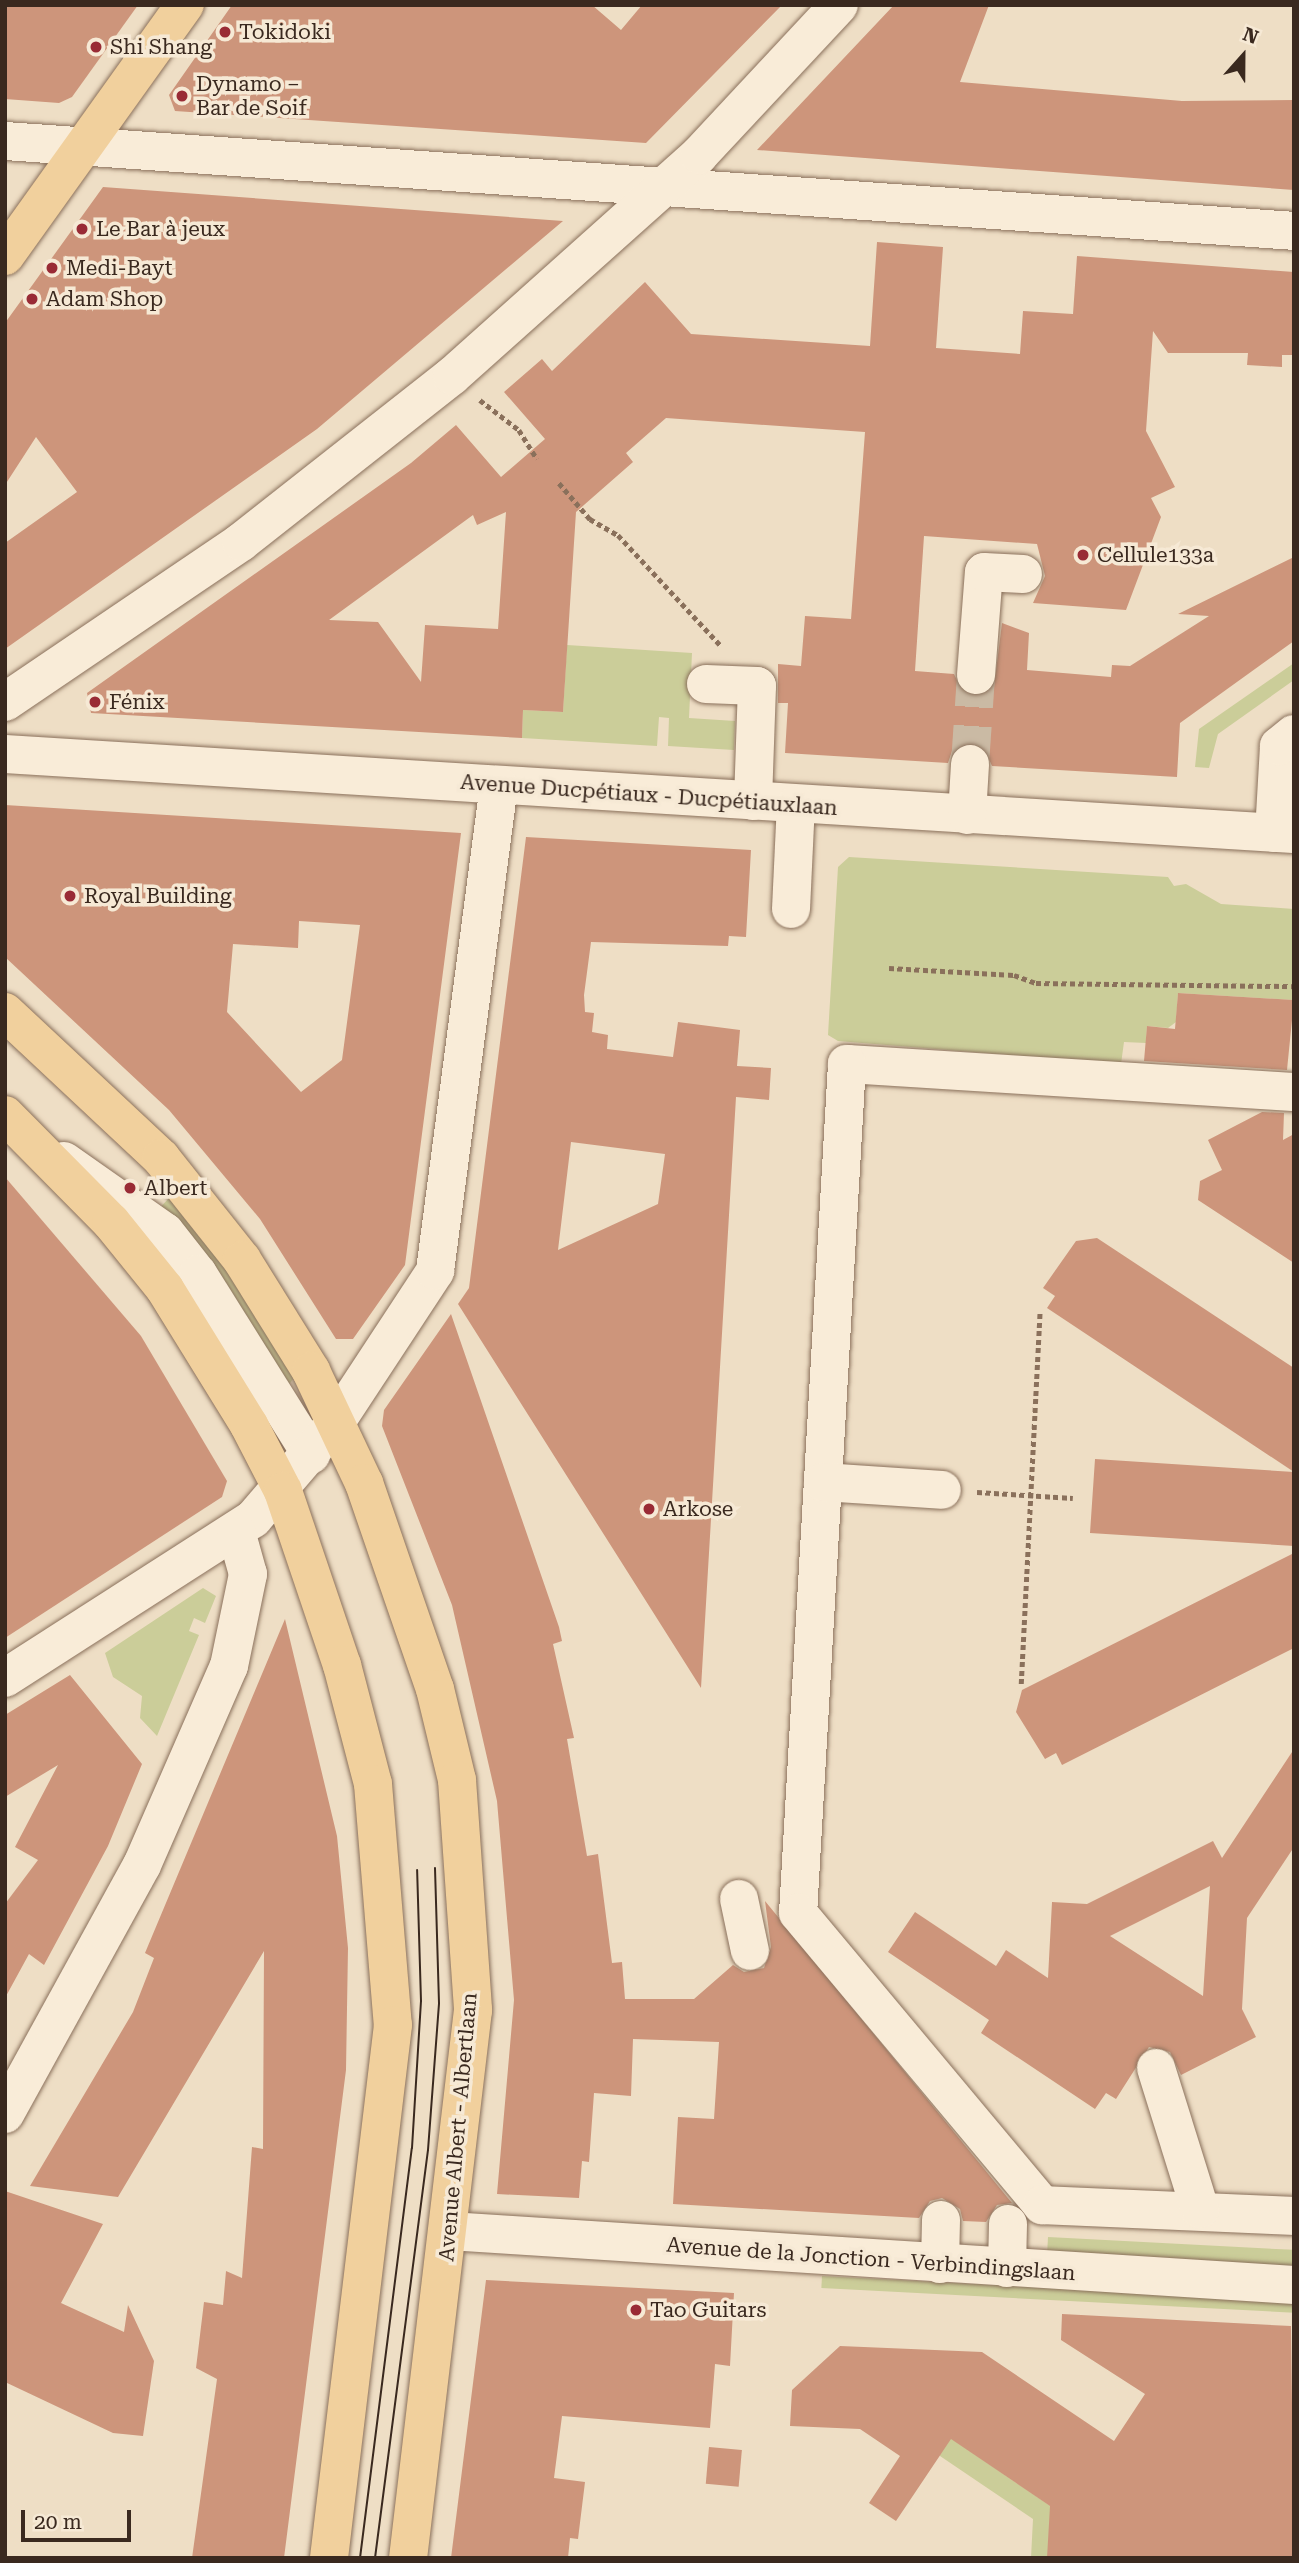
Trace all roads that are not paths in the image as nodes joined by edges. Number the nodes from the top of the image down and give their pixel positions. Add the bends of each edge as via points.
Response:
1 (184, 5) edge
2 (839, 5) edge
3 (5, 141) edge
4 (84, 145) junction
5 (664, 185) junction
6 (1294, 232) edge
7 (5, 256) edge
8 (1023, 574) dead end
9 (976, 675) tunnel mouth
10 (706, 684) dead end
11 (5, 702) edge
12 (1294, 734) edge
13 (5, 754) edge
14 (970, 764) tunnel mouth
15 (499, 786) junction
16 (753, 801) junction
17 (796, 804) junction
18 (967, 815) junction
19 (1284, 834) edge
20 (791, 909) dead end
21 (5, 1012) edge
22 (1294, 1091) edge
23 (18, 1127) edge
24 (336, 1422) junction
25 (311, 1454) junction
26 (823, 1482) junction
27 (942, 1490) road end
28 (283, 1491) junction
29 (236, 1531) junction
30 (5, 1678) edge
31 (739, 1899) dead end
32 (750, 1951) dead end
33 (1156, 2068) dead end
34 (5, 2114) edge
35 (1200, 2209) junction
36 (1294, 2216) edge
37 (942, 2220) dead end
38 (1008, 2224) dead end
39 (449, 2231) junction
40 (940, 2264) junction
41 (1007, 2268) junction
42 (1294, 2285) edge
43 (329, 2558) edge
44 (408, 2558) edge

1 - 4 main road
2 - 5 street
3 - 4 street
4 - 5 street
4 - 7 main road
5 - 6 street
5 - 11 street via 452,376 241,542
8 - 9 street via 984,572
10 - 16 street via 757,686
12 - 19 street via 1279,746
13 - 15 street, Avenue Ducpétiaux - Ducpétiauxlaan
14 - 18 street
15 - 16 street, Avenue Ducpétiaux - Ducpétiauxlaan
15 - 24 street via 435,1271
16 - 17 street, Avenue Ducpétiaux - Ducpétiauxlaan
17 - 18 street, Avenue Ducpétiaux - Ducpétiauxlaan
17 - 20 street
18 - 19 street, Avenue Ducpétiaux - Ducpétiauxlaan
21 - 24 main road, Avenue Albert - Albertlaan via 161,1158 242,1261
22 - 26 street via 847,1064
23 - 25 street via 164,1232 198,1274
23 - 28 main road via 165,1289
24 - 25 street
24 - 39 main road, Avenue Albert - Albertlaan via 402,1583 457,1780 473,2010
25 - 28 street
26 - 27 street
26 - 35 street via 798,1913 1042,2205
28 - 29 street
28 - 43 main road via 342,1665 373,1784 390,1935 393,2025
29 - 30 street
29 - 34 street via 248,1574 229,1666 142,1865
31 - 32 street
33 - 35 street
35 - 36 street
37 - 40 street
38 - 41 street
39 - 40 street, Avenue de la Jonction - Verbindingslaan
39 - 44 main road, Avenue Albert - Albertlaan
40 - 41 street, Avenue de la Jonction - Verbindingslaan
41 - 42 street, Avenue de la Jonction - Verbindingslaan

